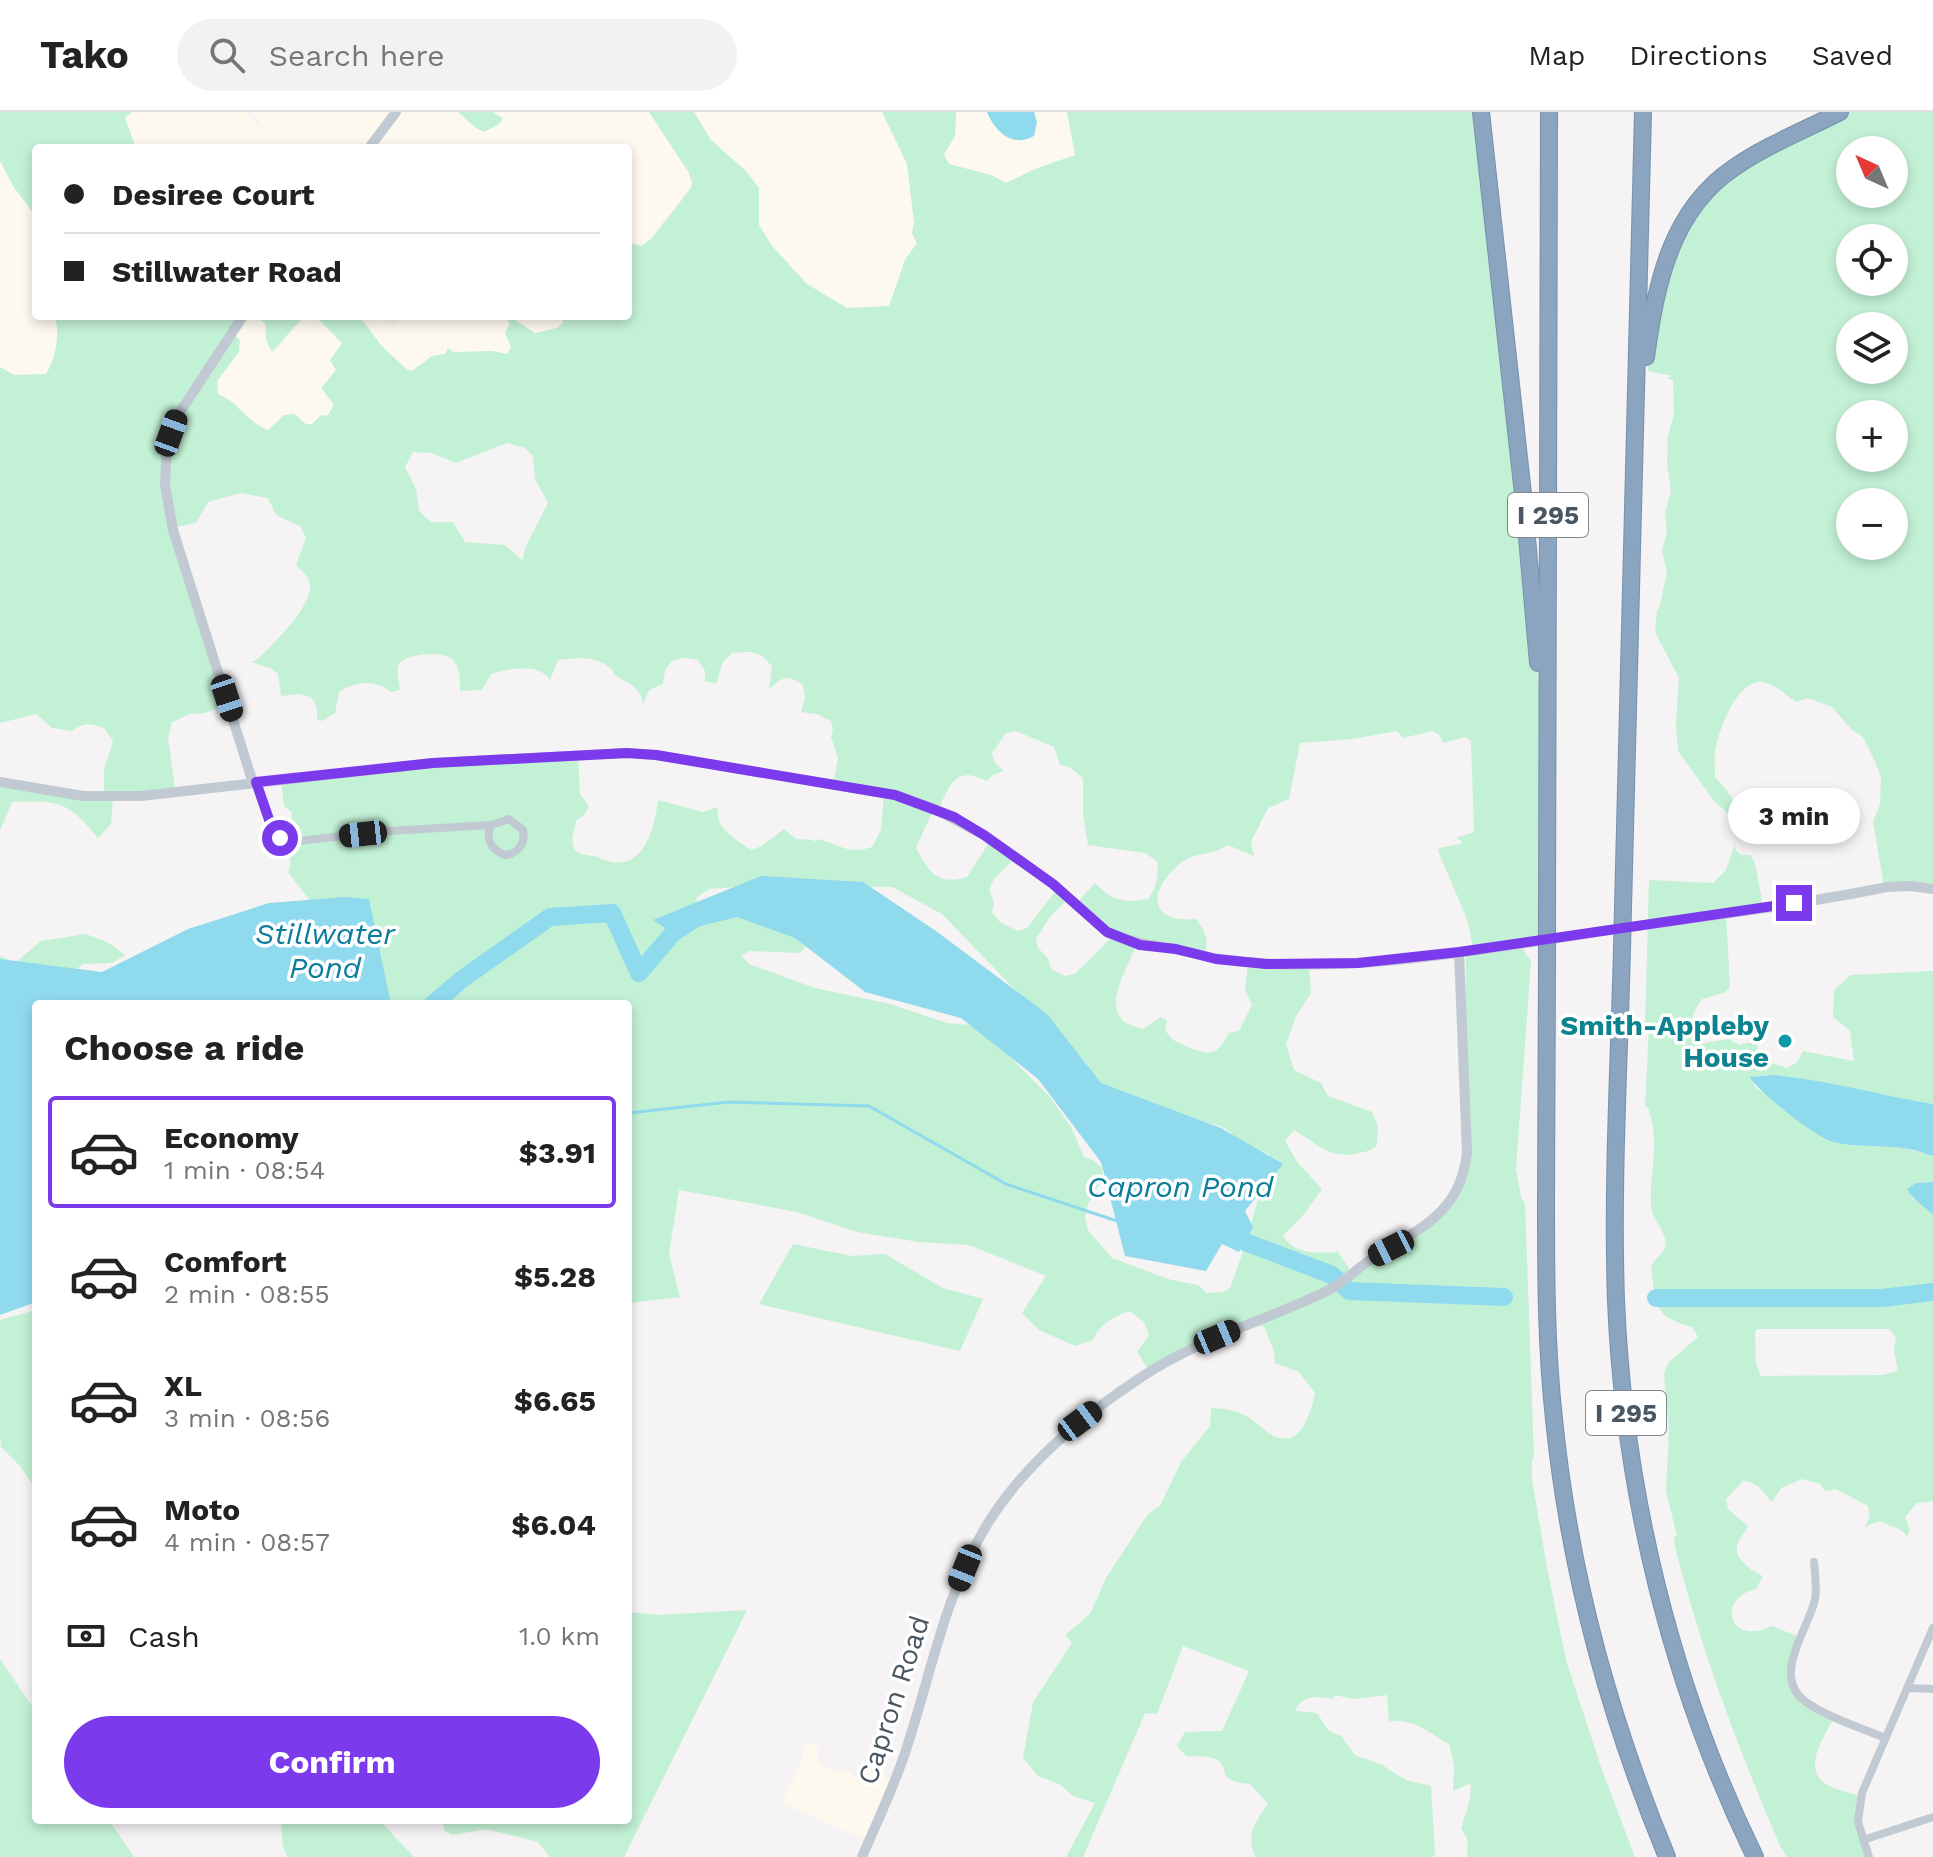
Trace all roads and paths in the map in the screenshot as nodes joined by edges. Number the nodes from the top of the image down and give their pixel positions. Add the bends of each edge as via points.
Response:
1 (396, 112) edge
2 (1481, 112) edge
3 (1549, 112) edge
4 (1643, 112) edge
5 (1840, 112) edge
6 (372, 144) edge
7 (240, 320) edge
8 (1635, 433) junction
9 (1547, 777) junction
10 (0, 782) edge
11 (255, 783) junction
12 (491, 825) junction
13 (1933, 889) edge
14 (1459, 952) junction
15 (1814, 1562) dead end
16 (1933, 1628) edge
17 (1907, 1688) junction
18 (1933, 1689) edge
19 (1885, 1738) junction
20 (1933, 1817) edge
21 (1863, 1840) junction
22 (862, 1857) edge
23 (1667, 1857) edge
24 (1755, 1857) edge
25 (1869, 1857) edge

1 - 6 street
2 - 9 highway via 1524,503
3 - 9 highway, I 295
4 - 8 highway, I 295
5 - 8 highway via 1738,165 1688,214 1658,282
7 - 11 street via 178,415 167,447 165,485 173,530
8 - 24 highway, I 295, bridge via 1616,1300 1630,1448 1651,1559 1681,1668
9 - 23 highway, I 295, bridge via 1547,1303 1558,1456 1594,1644
10 - 11 street via 99,797
11 - 12 street via 272,828 289,842
11 - 14 street via 433,763 656,755 895,795 933,808 984,835 1053,884 1107,932 1140,945 1216,959 1287,964
12 - 12 street via 509,819 519,825 525,836 518,850 505,855 493,848 488,837
13 - 14 street via 1887,887
14 - 22 street, Capron Road via 1467,1152 1452,1199 1433,1221 1331,1289 1197,1345 1143,1376 1080,1421 1047,1453 995,1514 965,1568 906,1749
15 - 19 street via 1815,1598 1796,1648 1793,1681 1806,1702
16 - 17 street
17 - 18 street
17 - 19 street
19 - 21 street via 1858,1810
20 - 21 street
21 - 25 street

